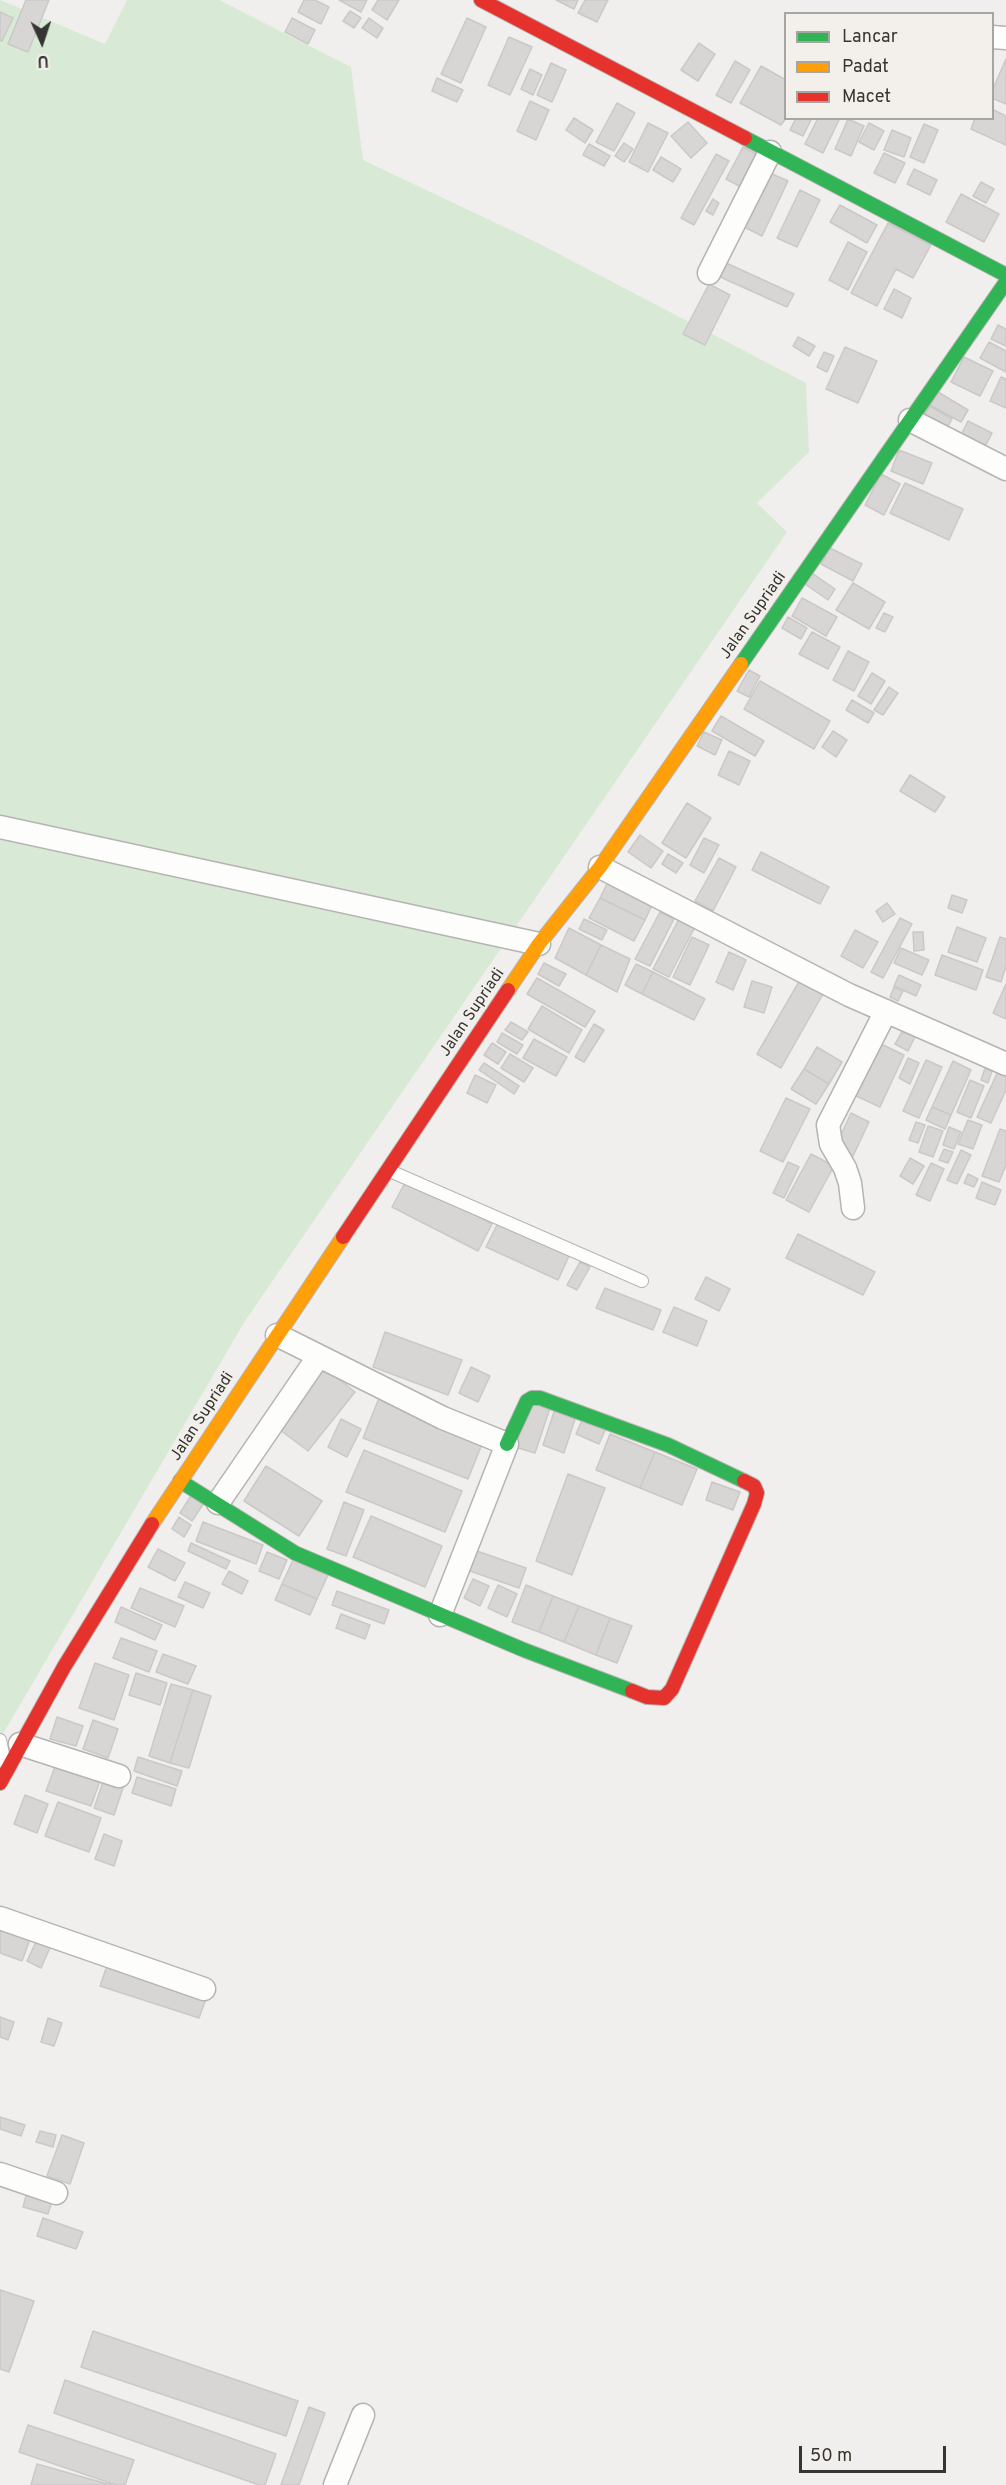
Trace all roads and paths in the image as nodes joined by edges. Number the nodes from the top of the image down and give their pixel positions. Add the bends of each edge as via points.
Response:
1 (481, 0) edge
2 (770, 152) junction
3 (709, 273) dead end
4 (1006, 275) edge
5 (1006, 282) edge
6 (910, 420) junction
7 (1006, 469) edge
8 (0, 827) edge
9 (600, 867) junction
10 (539, 944) junction
11 (886, 1011) junction
12 (1006, 1064) edge
13 (388, 1170) junction
14 (854, 1208) dead end
15 (642, 1281) dead end
16 (277, 1335) junction
17 (318, 1357) junction
18 (507, 1444) junction
19 (180, 1481) junction
20 (218, 1503) junction
21 (441, 1615) junction
22 (10, 1742) edge
23 (119, 1776) dead end
24 (3, 1777) edge
25 (0, 1918) edge
26 (204, 1989) dead end
27 (0, 2174) edge
28 (56, 2193) dead end
29 (363, 2415) dead end
30 (335, 2485) edge

1 - 2 main road
2 - 3 street
2 - 4 main road
5 - 6 main road, Jalan Supriadi
6 - 7 street
6 - 9 main road, Jalan Supriadi
8 - 10 street
9 - 10 main road, Jalan Supriadi
9 - 11 street
10 - 13 main road, Jalan Supriadi
11 - 12 street
11 - 14 street via 828,1125 831,1144 850,1183
13 - 15 lane
13 - 16 main road, Jalan Supriadi
16 - 17 street
16 - 19 main road, Jalan Supriadi
17 - 18 street via 443,1418
17 - 20 street
18 - 21 street
18 - 21 main road via 527,1401 540,1398 668,1445 750,1484 756,1498 672,1689 664,1698 646,1697
19 - 20 main road
19 - 22 main road, Jalan Supriadi
20 - 21 main road via 295,1553
22 - 23 street
22 - 24 main road, Jalan Supriadi
22 - 24 lane
25 - 26 street
27 - 28 street
29 - 30 street

